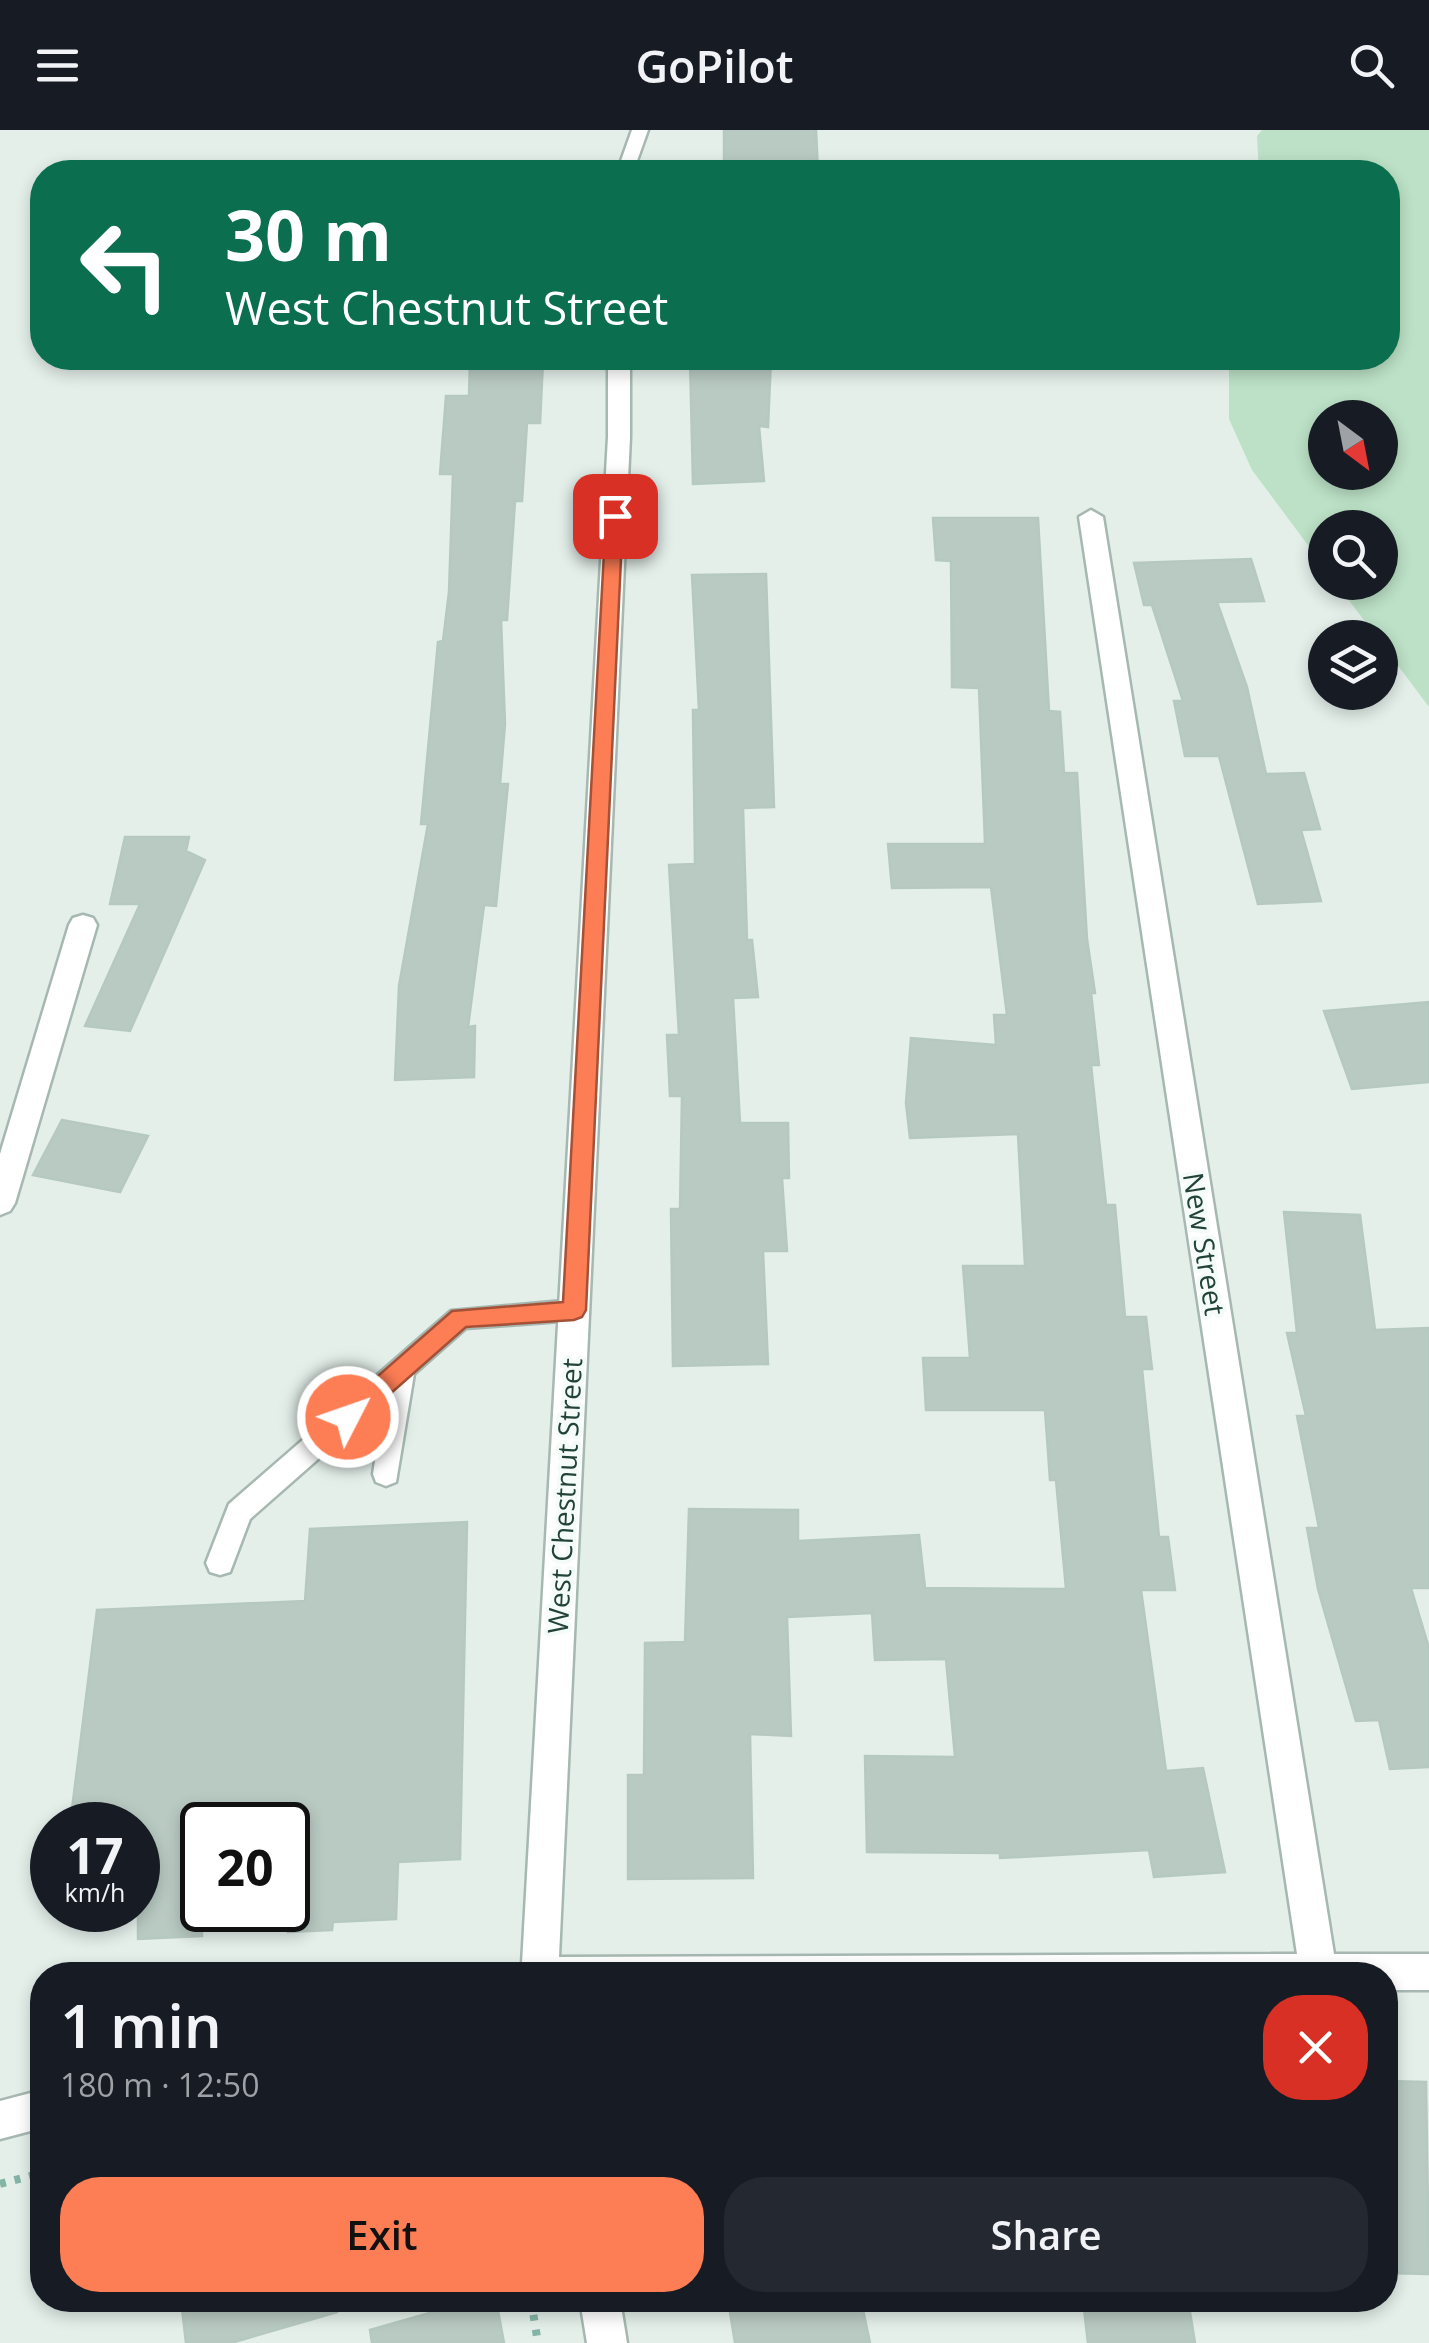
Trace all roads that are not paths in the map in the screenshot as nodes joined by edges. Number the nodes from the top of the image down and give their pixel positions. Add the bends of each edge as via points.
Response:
1 (640, 130) edge
2 (629, 160) edge
3 (620, 370) edge
4 (1091, 516) dead end
5 (84, 925) dead end
6 (0, 1203) edge
7 (574, 1310) junction
8 (402, 1369) junction
9 (386, 1474) dead end
10 (220, 1563) dead end
11 (539, 1962) edge
12 (1316, 1962) edge
13 (1398, 1972) edge
14 (1429, 1972) edge
15 (30, 2112) edge
16 (0, 2120) edge
17 (602, 2312) edge
18 (608, 2343) edge

1 - 2 lane
3 - 7 street, West Chestnut Street
4 - 12 street, New Street
5 - 6 street
7 - 8 lane via 460,1318
7 - 11 street, West Chestnut Street
8 - 9 lane
8 - 10 lane via 239,1512
13 - 14 street
15 - 16 street
17 - 18 street

